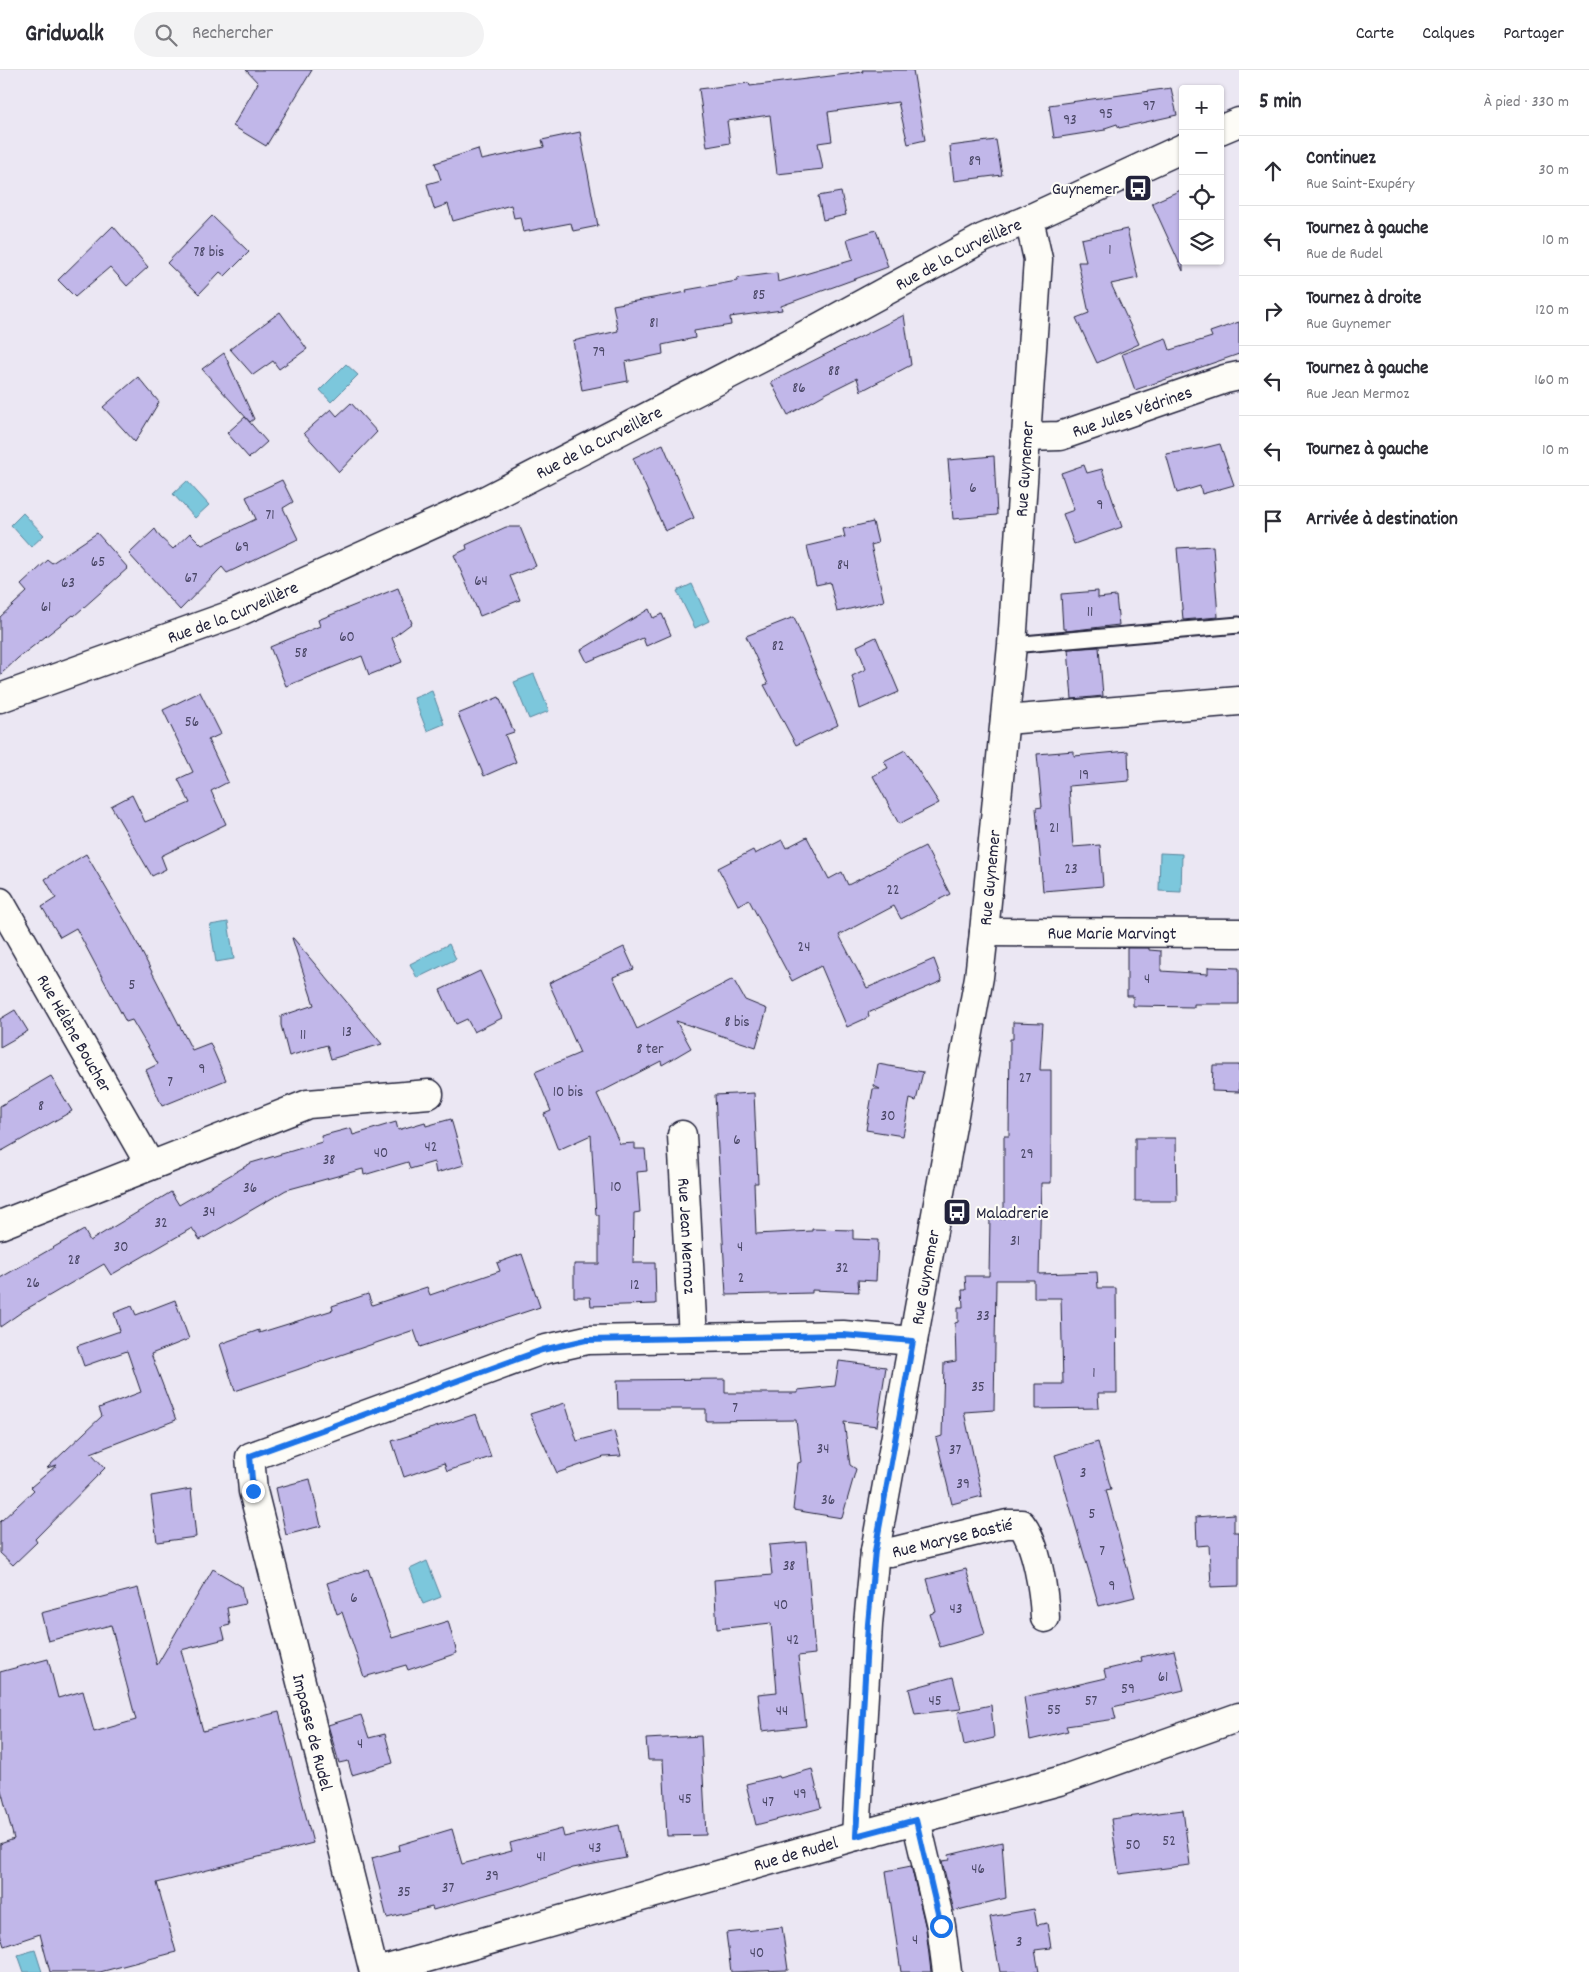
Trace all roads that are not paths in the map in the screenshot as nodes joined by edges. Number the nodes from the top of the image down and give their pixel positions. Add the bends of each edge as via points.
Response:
1 (1239, 122) edge
2 (1224, 128) edge
3 (1179, 150) edge
4 (1029, 219) junction
5 (1239, 376) edge
6 (1025, 437) junction
7 (1239, 625) edge
8 (1012, 645) junction
9 (0, 698) edge
10 (1239, 701) edge
11 (1005, 720) junction
12 (0, 902) edge
13 (984, 932) junction
14 (1239, 933) edge
15 (429, 1094) dead end
16 (682, 1135) dead end
17 (150, 1165) junction
18 (0, 1226) edge
19 (693, 1338) junction
20 (913, 1341) junction
21 (875, 1551) junction
22 (1045, 1618) dead end
23 (1239, 1717) edge
24 (916, 1820) junction
25 (856, 1836) junction
26 (376, 1972) edge
27 (946, 1972) edge

1 - 2 street
3 - 4 street, Rue de la Curveillère
4 - 6 street, Rue Guynemer via 1038,259
4 - 9 street, Rue de la Curveillère via 982,238 796,340 482,502 234,614
5 - 6 street, Rue Jules Védrines via 1060,436
6 - 8 street, Rue Guynemer
7 - 8 lane
8 - 11 street, Rue Guynemer
10 - 11 street
11 - 13 street, Rue Guynemer
12 - 17 street, Rue Hélène Boucher
13 - 14 street, Rue Marie Marvingt
13 - 20 street, Rue Guynemer via 977,987
15 - 17 street via 308,1104
16 - 19 street, Rue Jean Mermoz
17 - 18 street
19 - 20 street via 843,1335
19 - 26 street, Impasse de Rudel via 586,1340 542,1350 250,1456 253,1491
20 - 21 street, Rue Guynemer
21 - 22 street, Rue Maryse Bastié via 891,1552 1007,1524 1021,1524 1028,1533 1044,1594
21 - 25 street, Rue Guynemer
23 - 24 street, Rue de Rudel via 1059,1781
24 - 25 street, Rue de Rudel
24 - 27 street via 941,1926
25 - 26 street, Rue de Rudel

